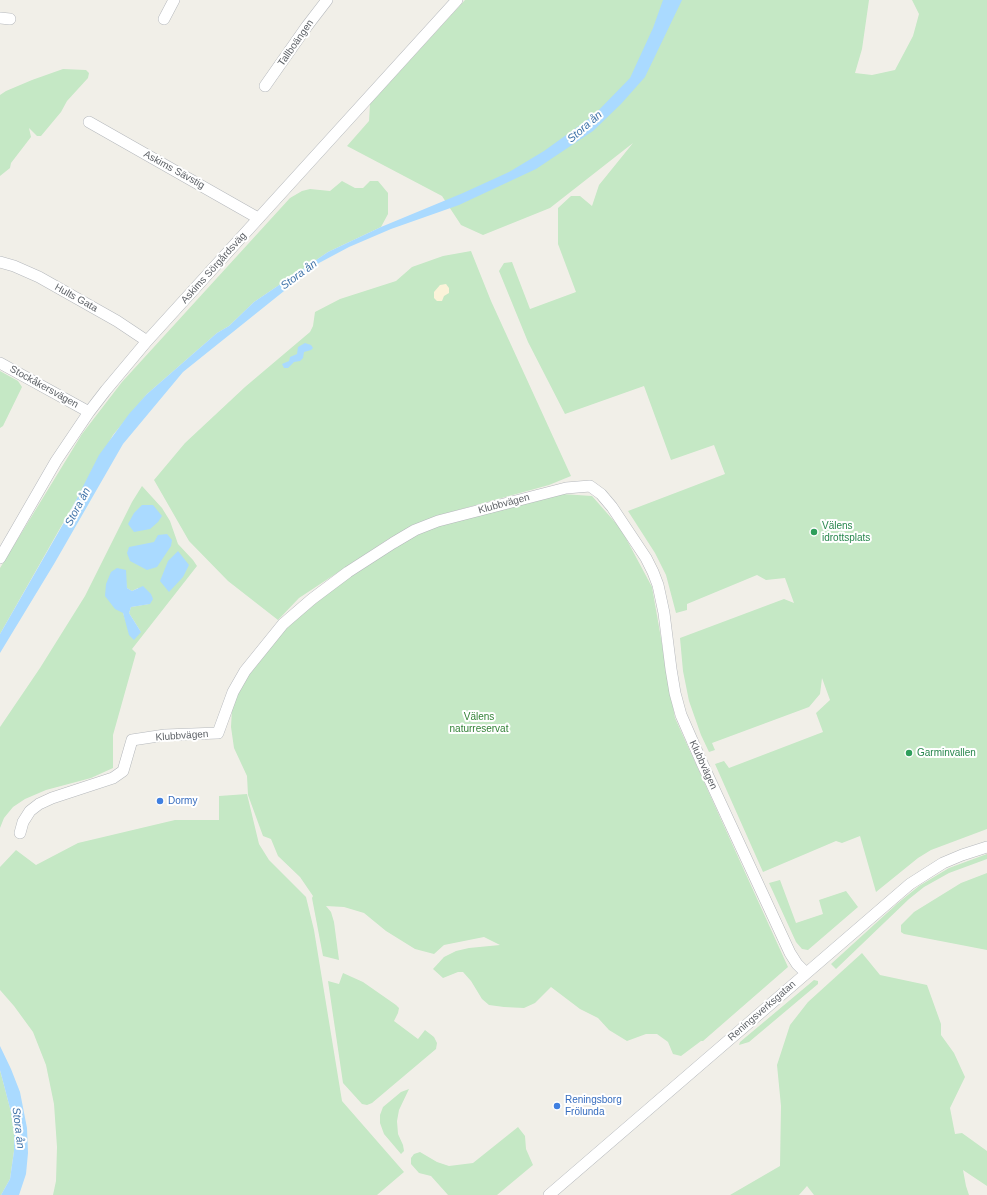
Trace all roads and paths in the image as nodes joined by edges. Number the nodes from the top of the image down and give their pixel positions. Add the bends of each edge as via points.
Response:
1 (174, 0) edge
2 (327, 0) edge
3 (457, 0) edge
4 (164, 19) dead end
5 (265, 86) dead end
6 (90, 122) dead end
7 (258, 218) junction
8 (0, 262) edge
9 (147, 341) junction
10 (0, 363) edge
11 (89, 412) junction
12 (0, 558) edge
13 (20, 833) dead end
14 (987, 847) edge
15 (806, 973) junction
16 (549, 1195) edge

1 - 4 street
2 - 5 street, Tallboängen
3 - 7 street, Askims Sörgårdsväg
6 - 7 street, Askims Sävstig
7 - 9 street, Askims Sörgårdsväg
8 - 9 street, Hults Gata via 39,277
9 - 11 street, Askims Sörgårdsväg
10 - 11 street, Stockåkersvägen
11 - 12 street, Askims Sörgårdsväg via 56,461
13 - 15 street, Klubbvägen via 30,811 39,804 113,778 123,771 132,740 165,735 218,733 233,692 242,676 283,624 348,572 392,543 438,521 566,488 590,486 612,506 653,572 664,613 675,694 681,715 790,953
14 - 15 street, Reningsverksgatan via 962,855 927,872
15 - 16 street, Reningsverksgatan

